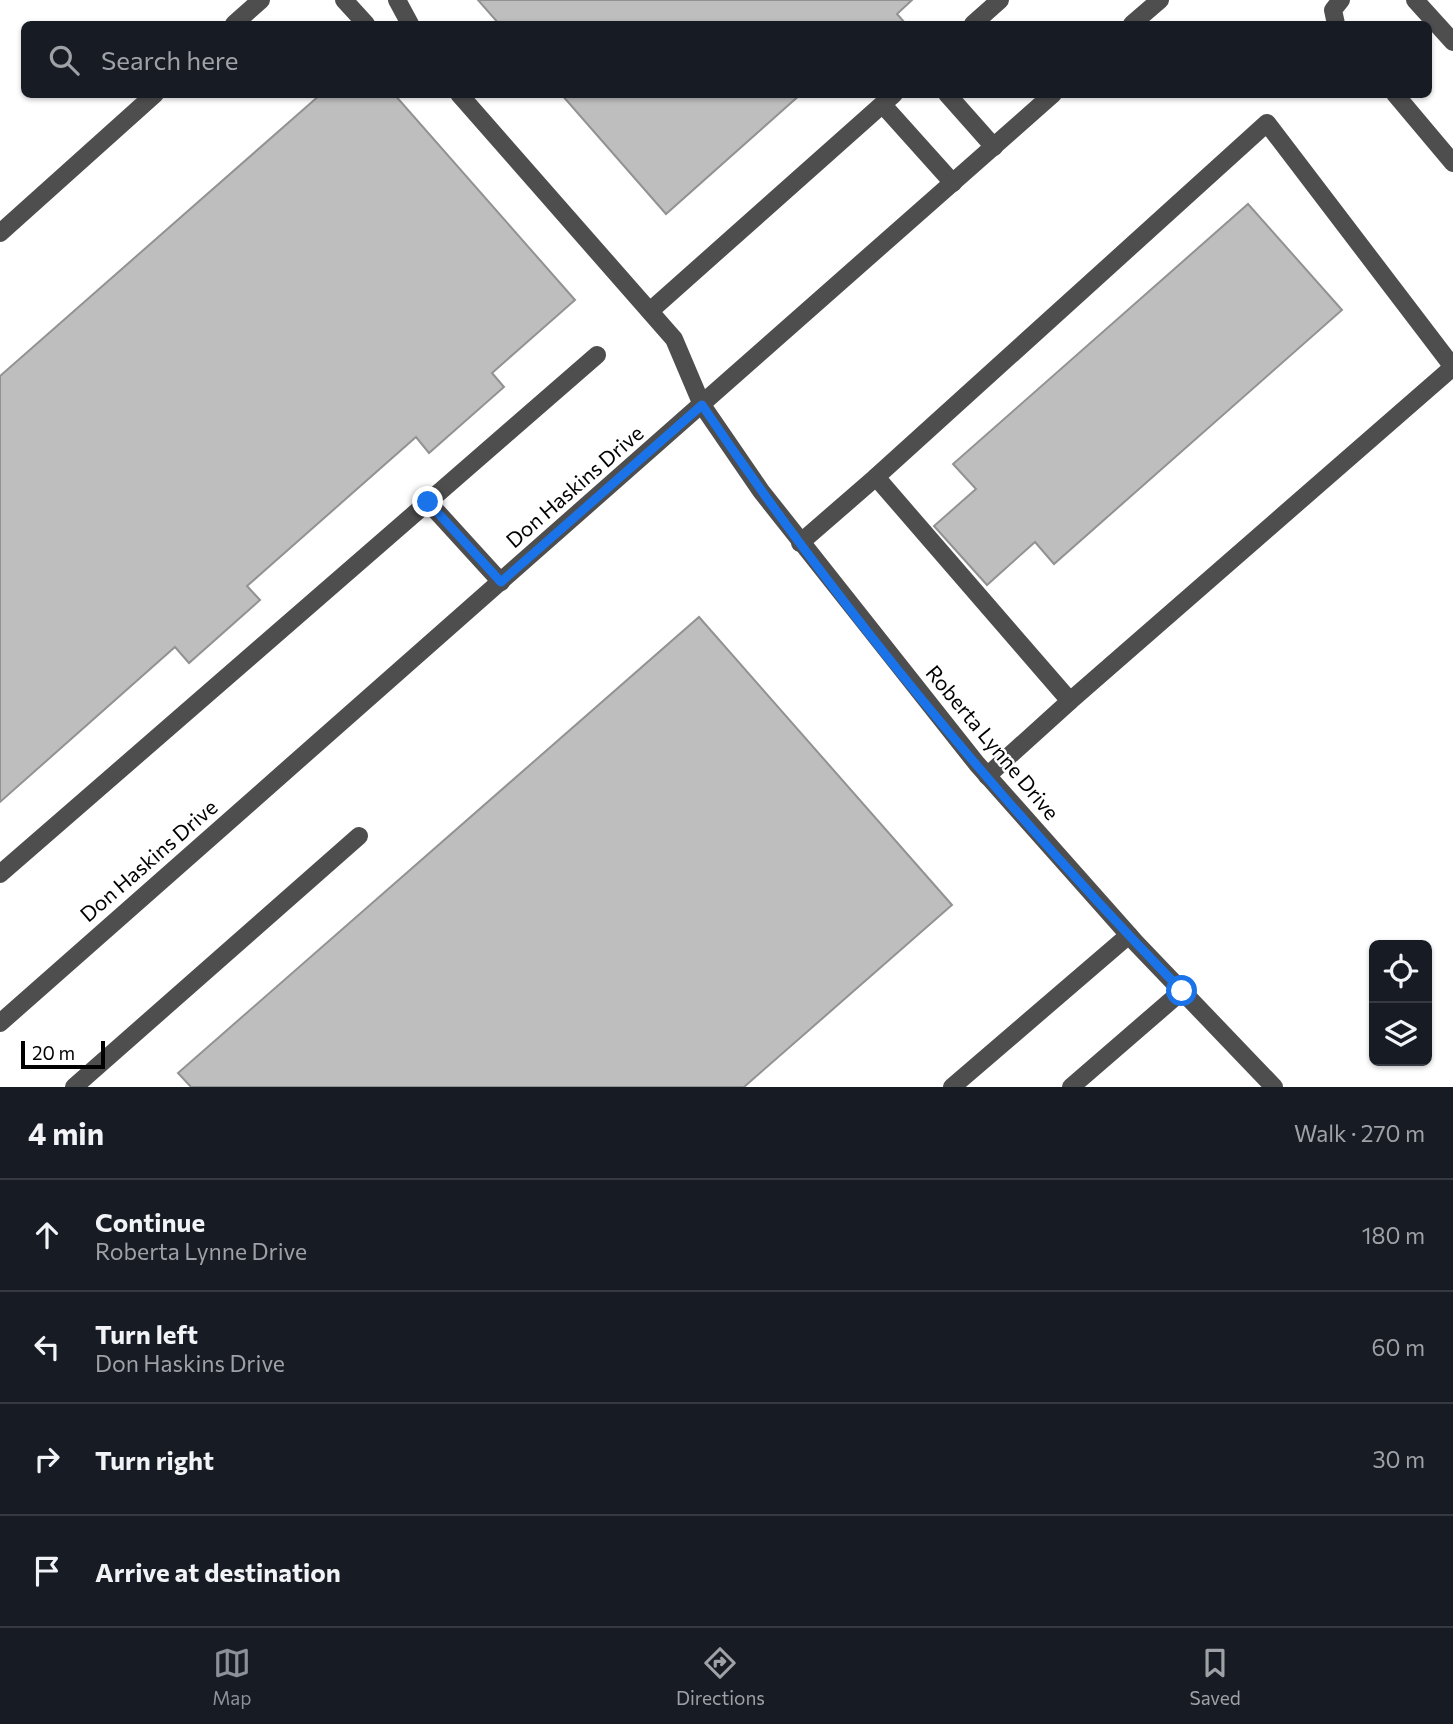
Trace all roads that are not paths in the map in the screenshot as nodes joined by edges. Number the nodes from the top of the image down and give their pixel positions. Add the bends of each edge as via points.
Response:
1 (261, 0) edge
2 (344, 0) edge
3 (397, 0) edge
4 (1000, 0) edge
5 (1160, 0) edge
6 (1341, 0) edge
7 (1415, 0) edge
8 (237, 21) edge
9 (363, 21) edge
10 (408, 21) edge
11 (976, 21) edge
12 (1136, 21) edge
13 (1335, 21) edge
14 (1453, 42) edge
15 (152, 98) edge
16 (463, 98) edge
17 (951, 98) edge
18 (1048, 98) edge
19 (1398, 98) edge
20 (888, 100) edge
21 (994, 146) junction
22 (1453, 163) edge
23 (953, 183) junction
24 (0, 233) edge
25 (650, 312) junction
26 (597, 355) dead end
27 (1453, 367) edge
28 (702, 405) junction
29 (876, 477) junction
30 (428, 502) junction
31 (800, 543) junction
32 (501, 582) junction
33 (1070, 701) junction
34 (987, 776) junction
35 (359, 836) dead end
36 (0, 874) edge
37 (1129, 935) junction
38 (1182, 991) junction
39 (0, 1023) edge
40 (74, 1087) edge
41 (952, 1087) edge
42 (1071, 1087) edge
43 (1274, 1087) edge

1 - 8 street
2 - 9 street
3 - 10 street
4 - 11 street
5 - 12 street
6 - 13 street via 1333,10
7 - 14 street
15 - 24 street
16 - 25 street, Roberta Lynne Drive
17 - 21 street
18 - 21 street, Don Haskins Drive
19 - 22 street
20 - 23 street
20 - 25 street
21 - 23 street, Don Haskins Drive
23 - 28 street, Don Haskins Drive
25 - 28 street, Roberta Lynne Drive via 674,339
26 - 30 street
27 - 29 street via 1267,123
27 - 33 street
28 - 31 street, Roberta Lynne Drive
28 - 32 street, Don Haskins Drive
29 - 31 street
29 - 33 street
30 - 32 street
30 - 36 street
31 - 34 street, Roberta Lynne Drive
32 - 39 street, Don Haskins Drive
33 - 34 street
34 - 37 street, Roberta Lynne Drive
35 - 40 street
37 - 38 street, Roberta Lynne Drive
37 - 41 street
38 - 42 street
38 - 43 street, Roberta Lynne Drive

